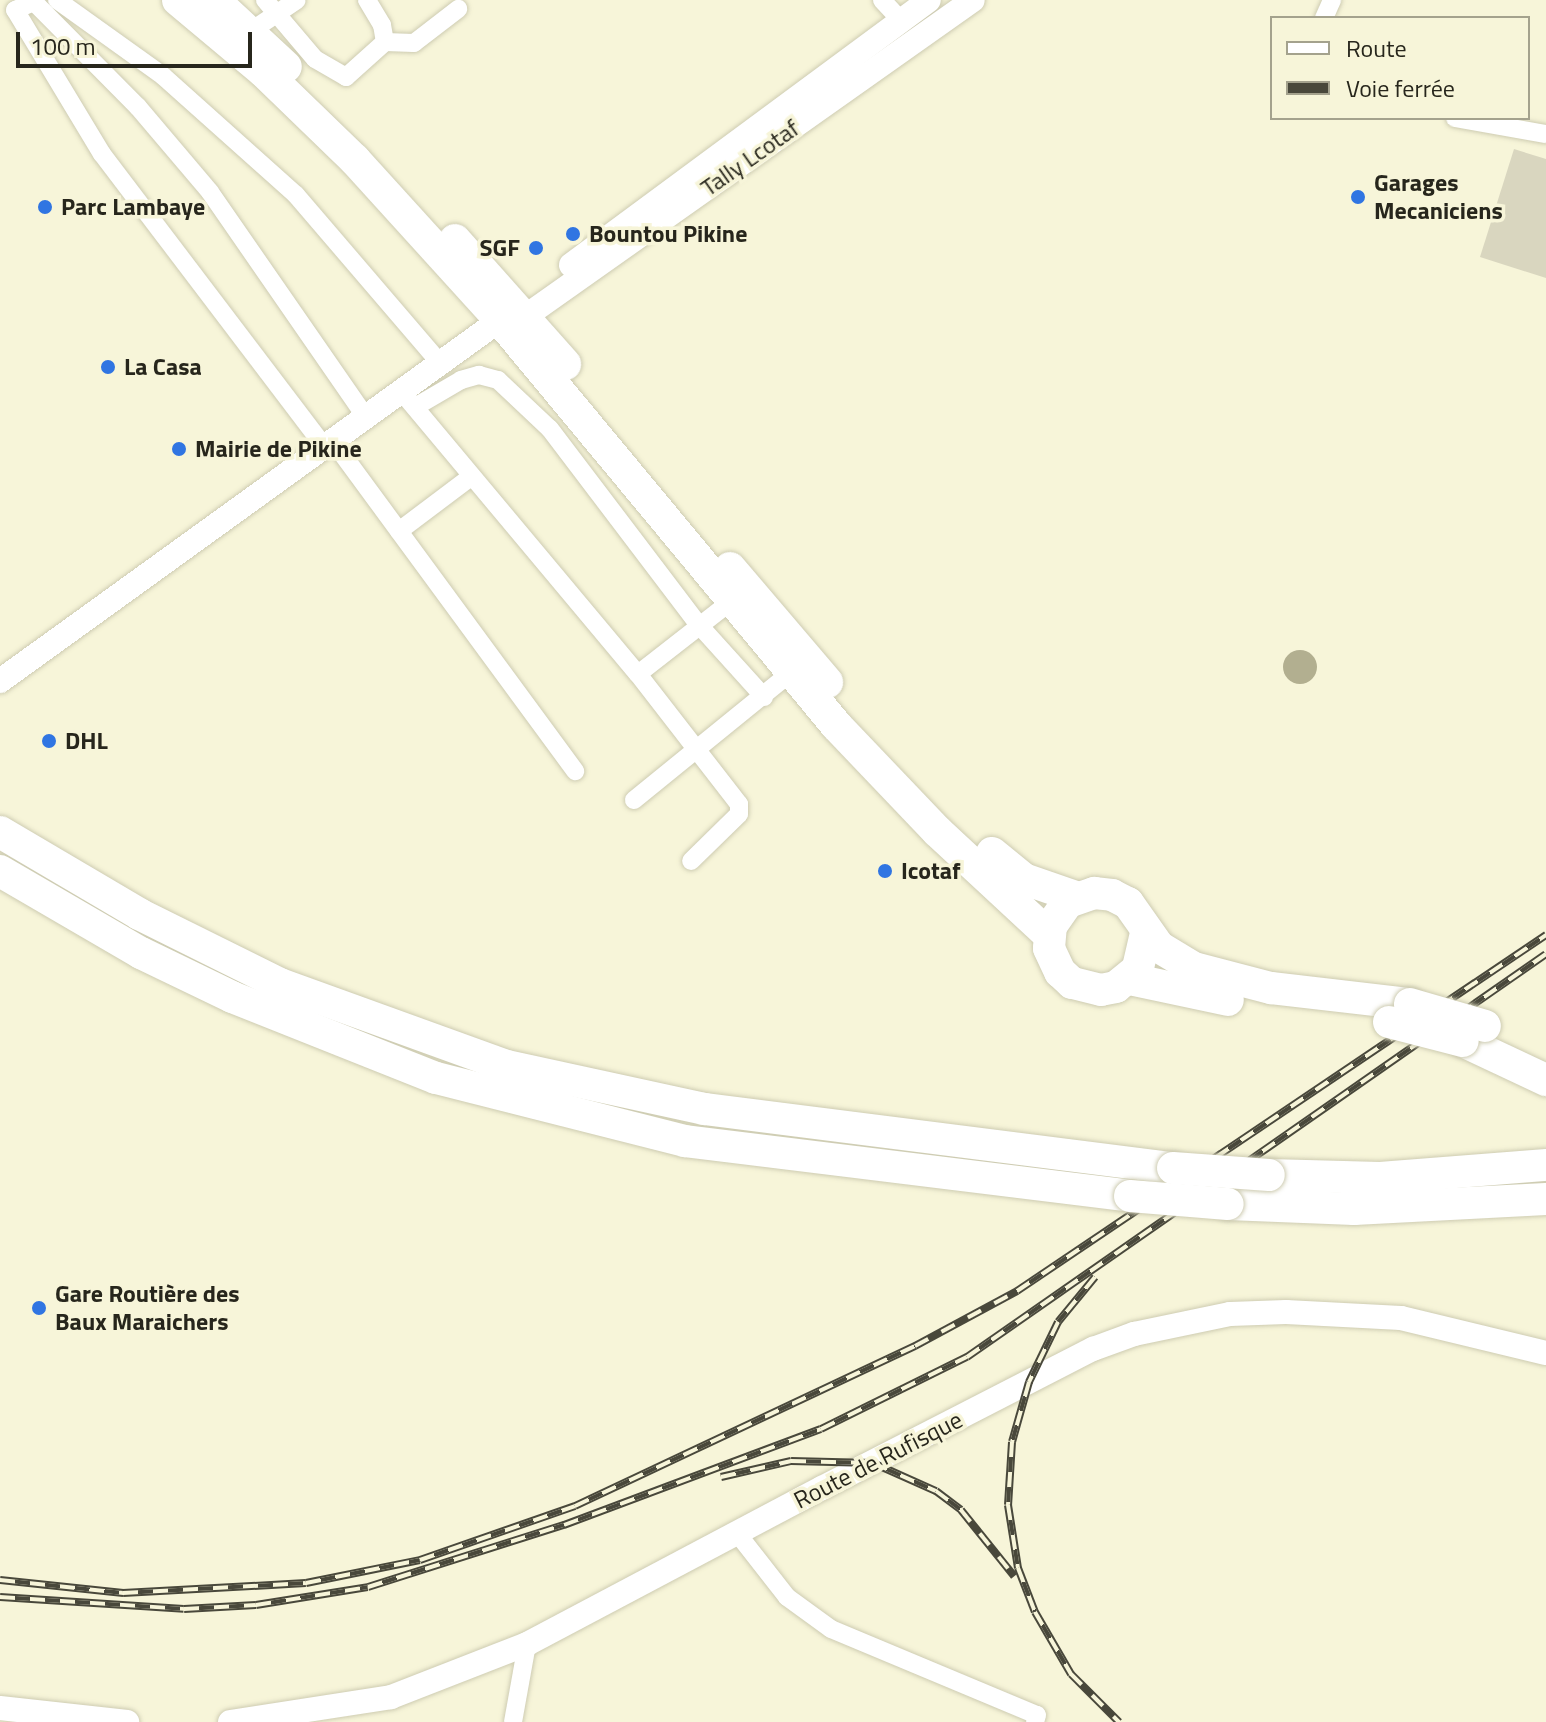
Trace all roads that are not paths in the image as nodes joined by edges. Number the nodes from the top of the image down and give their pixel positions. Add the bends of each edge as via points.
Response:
1 (59, 0) edge
2 (178, 0) edge
3 (214, 0) edge
4 (265, 0) edge
5 (297, 0) edge
6 (367, 0) edge
7 (882, 0) edge
8 (929, 0) edge
9 (973, 0) edge
10 (42, 1) edge
11 (458, 9) dead end
12 (280, 14) junction
13 (900, 19) junction
14 (251, 31) junction
15 (385, 42) junction
16 (1466, 120) edge
17 (1546, 134) edge
18 (514, 313) junction
19 (440, 363) junction
20 (408, 399) junction
21 (366, 417) junction
22 (328, 443) junction
23 (472, 476) junction
24 (399, 531) junction
25 (730, 602) junction
26 (699, 625) junction
27 (790, 673) junction
28 (638, 674) junction
29 (0, 681) edge
30 (764, 697) junction
31 (696, 745) junction
32 (575, 771) dead end
33 (634, 800) dead end
34 (0, 832) edge
35 (691, 861) dead end
36 (0, 871) edge
37 (1076, 897) junction
38 (1146, 933) junction
39 (1049, 935) junction
40 (1130, 979) junction
41 (1399, 1013) junction
42 (1474, 1033) junction
43 (1546, 1055) edge
44 (1546, 1080) edge
45 (1546, 1165) edge
46 (1546, 1199) edge
47 (1546, 1353) edge
48 (737, 1533) junction
49 (527, 1644) junction
50 (0, 1708) edge
51 (127, 1722) edge
52 (230, 1722) edge
53 (513, 1722) edge
54 (1035, 1722) edge

1 - 19 street via 163,76 296,195
2 - 18 highway via 263,71
3 - 14 highway
4 - 12 street
5 - 12 street
6 - 15 street
7 - 13 street
8 - 13 street, Tally Lcotaf
9 - 18 street, Tally Lcotaf
10 - 21 street via 210,192
10 - 22 street via 14,15 102,154
11 - 15 street via 414,43
12 - 14 street
12 - 15 street via 291,35 338,77 355,75
13 - 18 street, Tally Lcotaf
14 - 18 highway
16 - 17 street
18 - 19 street
18 - 25 highway
18 - 37 highway via 880,742 1008,868 1041,887
19 - 20 street
20 - 21 street
20 - 23 street
20 - 26 street via 479,375 498,380 574,458
21 - 22 street
22 - 24 street
22 - 29 street
23 - 24 street
23 - 28 street
24 - 32 street
25 - 26 street
25 - 27 highway
26 - 28 street
26 - 30 street
27 - 30 street
27 - 39 highway via 937,831
28 - 31 street
30 - 31 street
31 - 33 street
31 - 35 street via 741,809
34 - 45 highway, bridge via 99,893 280,984 507,1066 704,1109 1173,1168 1269,1175 1380,1178
36 - 46 highway, bridge via 141,953 232,997 451,1082 685,1141 1228,1204 1354,1209
37 - 38 highway via 1094,893 1120,899 1140,916
37 - 39 highway via 1055,917
38 - 40 highway via 1144,958
38 - 41 highway via 1176,960 1219,975
39 - 40 highway via 1053,961 1072,983 1101,990
40 - 41 highway via 1290,1012
41 - 42 highway, bridge
42 - 43 highway
42 - 44 highway
47 - 48 street, Route de Rufisque via 1401,1318 1286,1312 1175,1324 1093,1349
48 - 49 street, Route de Rufisque
48 - 54 street via 787,1597 831,1629 1037,1715
49 - 52 street, Route de Rufisque via 391,1697
49 - 53 street
50 - 51 street

